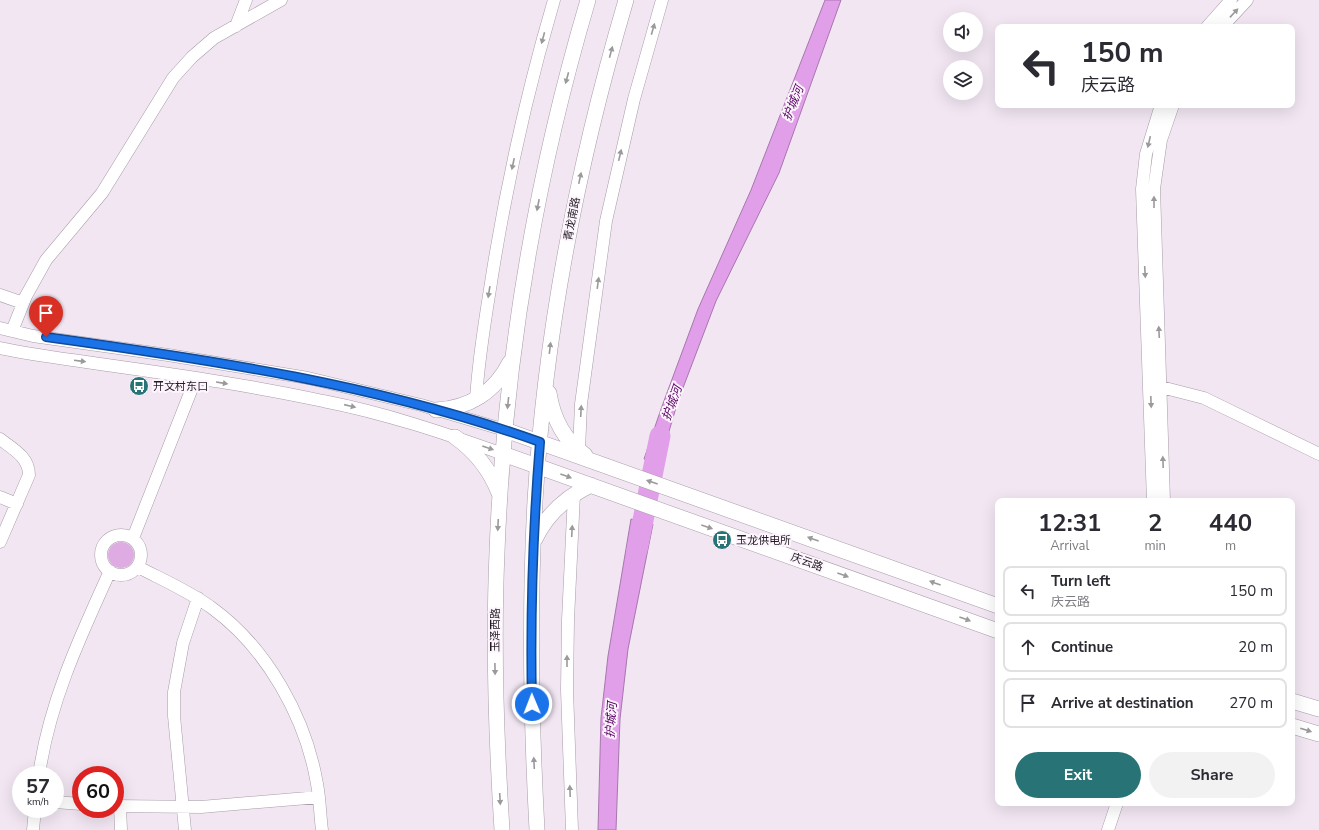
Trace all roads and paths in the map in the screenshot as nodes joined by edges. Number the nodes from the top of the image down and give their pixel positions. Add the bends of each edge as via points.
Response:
1 (246, 0) edge
2 (281, 0) edge
3 (554, 0) edge
4 (588, 0) edge
5 (626, 0) edge
6 (662, 0) edge
7 (1231, 0) edge
8 (1247, 0) edge
9 (1210, 24) edge
10 (1225, 24) edge
11 (236, 26) junction
12 (1160, 108) edge
13 (1172, 108) edge
14 (0, 295) edge
15 (23, 303) junction
16 (0, 328) edge
17 (12, 331) junction
18 (516, 338) junction
19 (0, 348) edge
20 (547, 375) junction
21 (196, 378) junction
22 (1161, 386) junction
23 (476, 400) junction
24 (436, 410) junction
25 (505, 430) junction
26 (455, 437) junction
27 (0, 439) edge
28 (540, 442) junction
29 (579, 450) junction
30 (503, 454) junction
31 (1319, 454) edge
32 (596, 462) junction
33 (538, 466) junction
34 (591, 485) junction
35 (574, 494) junction
36 (0, 497) edge
37 (500, 497) junction
38 (1153, 498) edge
39 (1164, 498) edge
40 (17, 504) junction
41 (133, 538) junction
42 (0, 542) edge
43 (533, 542) junction
44 (138, 567) junction
45 (110, 572) junction
46 (198, 598) junction
47 (995, 605) edge
48 (995, 630) edge
49 (1295, 702) edge
50 (1319, 709) edge
51 (1295, 727) edge
52 (1319, 734) edge
53 (41, 766) edge
54 (319, 797) junction
55 (1116, 806) edge
56 (124, 807) edge
57 (183, 808) junction
58 (34, 818) edge
59 (119, 818) edge
60 (33, 830) edge
61 (121, 830) edge
62 (185, 830) edge
63 (322, 830) edge
64 (502, 830) edge
65 (537, 830) edge
66 (572, 830) edge
67 (1108, 830) edge

1 - 11 street
2 - 11 street
3 -> 23 street via 532,80 505,201 483,330
4 -> 18 main road via 551,144 527,264
20 -> 5 main road, 青龙南路 via 561,277 579,183 600,90
29 -> 6 street via 581,404 606,221 634,99
7 - 9 street
10 -> 8 street
11 - 15 street via 203,47 174,78 102,193 46,260
12 -> 38 street via 1146,154 1142,189
22 -> 13 street via 1154,189 1161,140
14 - 15 street
15 - 17 street
16 - 17 street
17 - 24 street via 308,378
18 - 23 main road via 511,360 500,380
18 -> 25 main road
19 -> 21 street
20 - 28 main road, 青龙南路
20 - 29 main road via 555,419 565,436
21 -> 26 street via 350,406
21 - 41 street
22 - 31 street via 1204,398
39 -> 22 street
23 - 24 main road
24 - 25 street
25 - 28 main road, 庆云路
25 - 30 main road, 玉泽西路
26 -> 30 street
26 - 37 main road via 472,450 486,467
27 - 40 street via 21,455 28,467 29,475
28 - 32 main road, 庆云路
28 - 33 main road
29 - 32 main road
30 - 33 main road, 庆云路
30 - 37 main road, 玉泽西路
47 -> 32 main road, 庆云路
33 -> 34 main road, 庆云路
33 - 43 main road
34 - 35 main road
34 -> 48 main road, 庆云路
35 - 43 main road via 546,520
66 -> 35 street via 567,698
36 - 40 street
37 -> 64 main road, 玉泽西路 via 495,660
40 - 42 street
41 - 44 street via 142,553
41 - 45 street via 128,535 116,535 106,541 101,557
65 -> 43 main road via 531,660
44 - 45 street via 127,574
44 - 46 street
45 - 53 street via 74,652 58,695
46 - 54 street via 244,636 281,686 307,746
46 - 57 street via 183,643 174,692
49 - 50 main road
51 -> 52 main road
54 - 57 street
54 - 63 street
55 - 67 street
56 - 57 street
57 - 62 street
58 - 60 street
59 - 61 street

